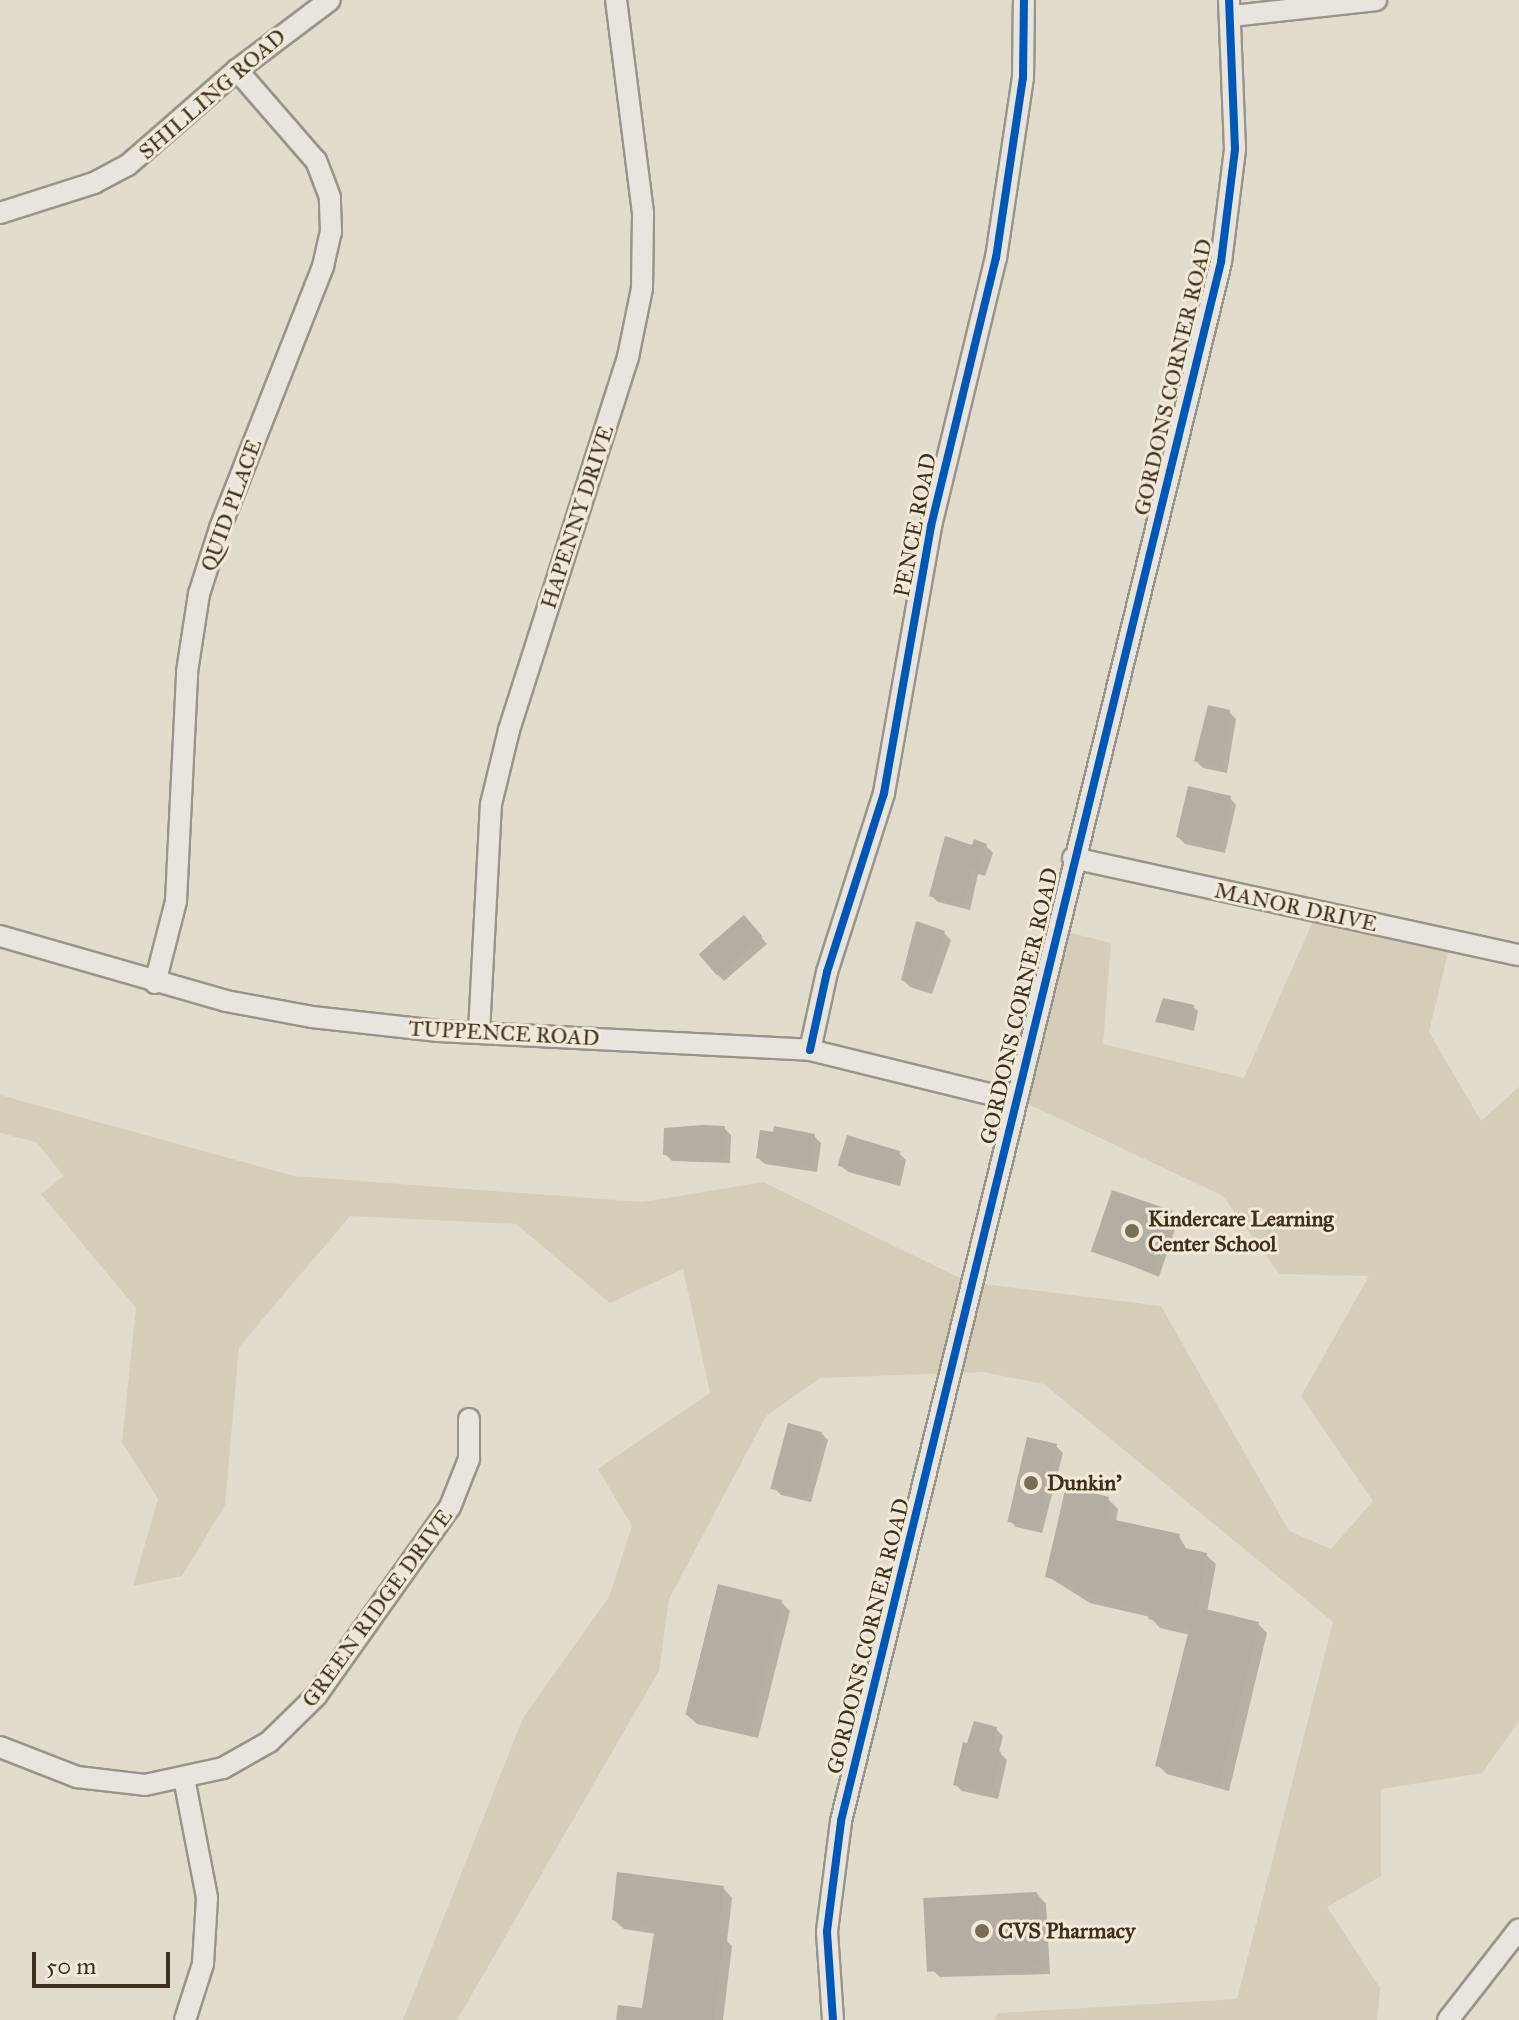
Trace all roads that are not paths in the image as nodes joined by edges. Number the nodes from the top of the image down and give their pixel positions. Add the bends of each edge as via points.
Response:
1 (330, 0) edge
2 (616, 0) edge
3 (1024, 0) edge
4 (1376, 0) edge
5 (1230, 8) edge
6 (237, 70) junction
7 (0, 213) edge
8 (1073, 858) junction
9 (0, 936) edge
10 (1519, 955) edge
11 (155, 983) junction
12 (479, 1032) junction
13 (810, 1050) junction
14 (1013, 1100) junction
15 (469, 1419) dead end
16 (0, 1747) edge
17 (184, 1778) junction
18 (1519, 1929) edge
19 (185, 2020) edge
20 (833, 2020) edge
21 (1448, 2020) edge

1 - 6 street, SHILLING ROAD
2 - 12 street, HAPENNY DRIVE via 643,213 642,288 628,357 509,730 491,804
3 - 13 street, PENCE ROAD via 1023,78 996,258 931,526 884,793 827,972
4 - 5 street
5 - 8 street, GORDONS CORNER ROAD via 1235,149 1221,262
6 - 7 street, SHILLING ROAD via 128,165 94,183
6 - 11 street, QUID PLACE via 316,161 330,197 331,232 323,266 199,594 187,672 176,901
8 - 10 street, MANOR DRIVE
8 - 14 street, GORDONS CORNER ROAD
9 - 11 street, TUPPENCE ROAD
11 - 12 street, TUPPENCE ROAD via 312,1017
12 - 13 street, TUPPENCE ROAD
13 - 14 street, TUPPENCE ROAD
14 - 20 street, GORDONS CORNER ROAD via 841,1821 827,1931
15 - 17 street, GREEN RIDGE DRIVE via 469,1459 450,1507 316,1696 293,1722 240,1761
16 - 17 street, GREEN RIDGE DRIVE via 102,1783 145,1785
17 - 19 street via 207,1898 203,1964
18 - 21 street

